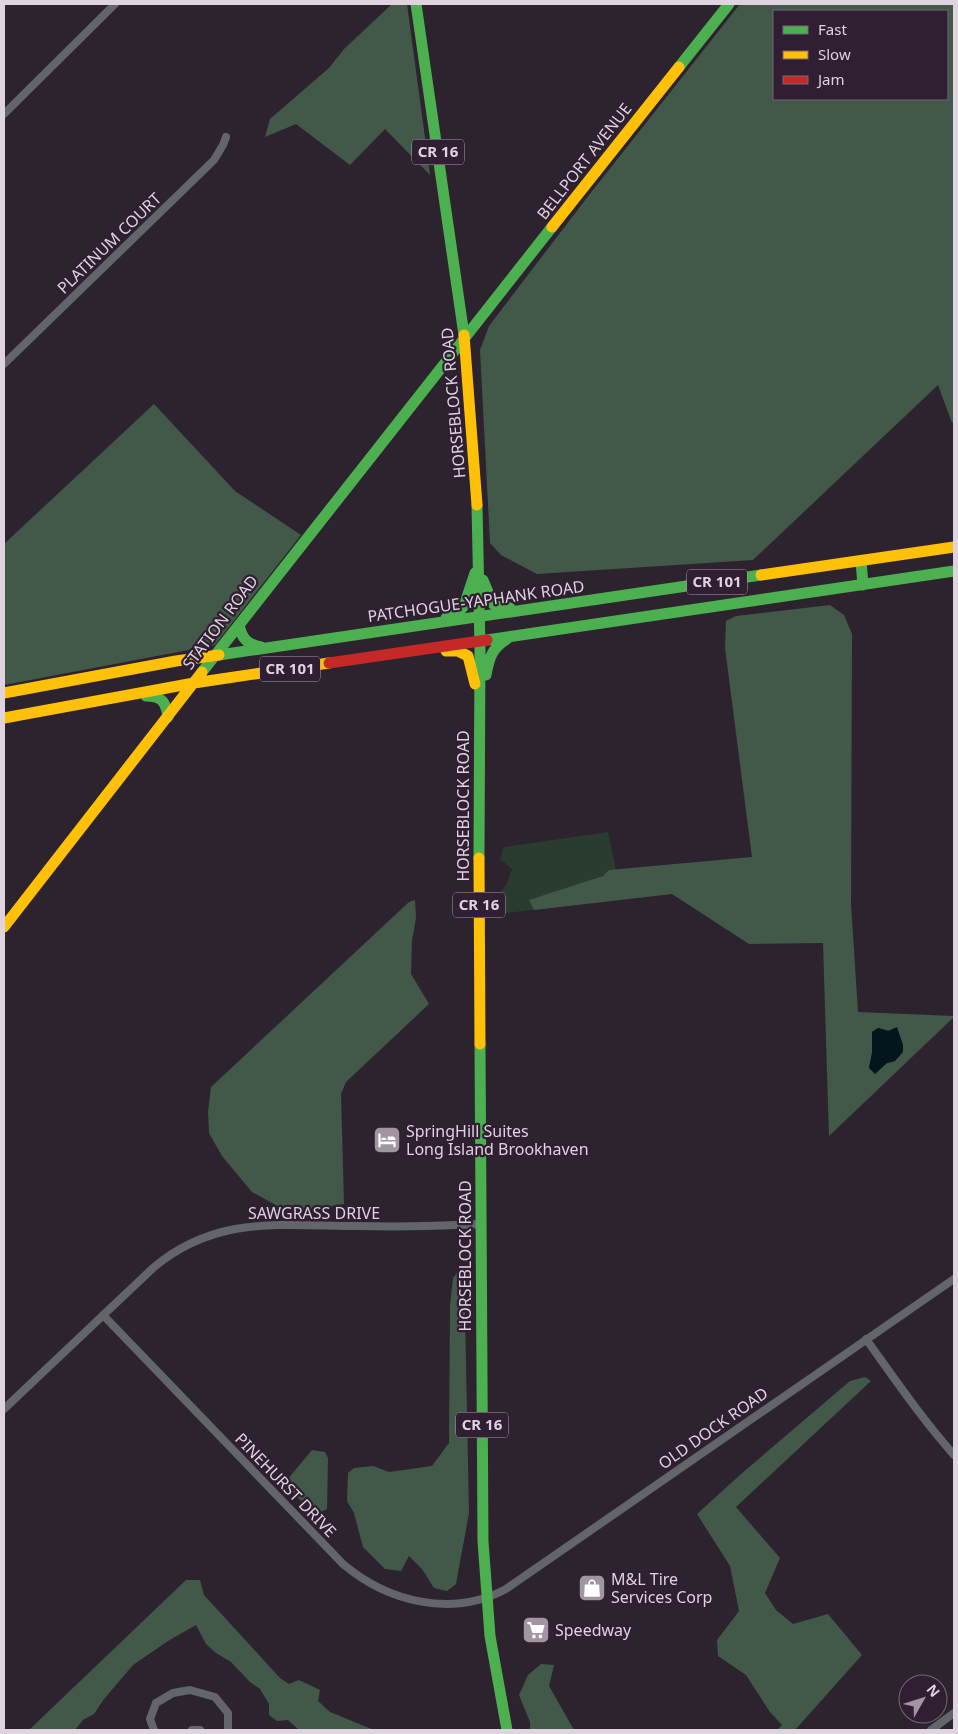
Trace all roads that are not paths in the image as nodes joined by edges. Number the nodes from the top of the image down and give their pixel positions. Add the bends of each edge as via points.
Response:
1 (115, 4) edge
2 (416, 4) edge
3 (729, 4) edge
4 (4, 114) edge
5 (226, 137) dead end
6 (465, 338) junction
7 (4, 364) edge
8 (954, 546) edge
9 (861, 560) junction
10 (478, 566) junction
11 (954, 571) edge
12 (863, 585) junction
13 (538, 608) junction
14 (479, 618) junction
15 (433, 624) junction
16 (239, 625) junction
17 (511, 636) junction
18 (480, 641) junction
19 (268, 648) junction
20 (418, 650) junction
21 (215, 656) junction
22 (194, 683) junction
23 (4, 693) edge
24 (113, 697) junction
25 (480, 707) junction
26 (168, 717) junction
27 (4, 718) edge
28 (4, 927) edge
29 (481, 1224) junction
30 (954, 1279) edge
31 (103, 1315) junction
32 (866, 1339) junction
33 (4, 1409) edge
34 (954, 1455) edge
35 (486, 1597) junction
36 (954, 1713) edge
37 (154, 1730) edge
38 (192, 1730) edge
39 (200, 1730) edge
40 (228, 1730) edge
41 (507, 1730) edge
42 (931, 1730) edge

1 - 4 street
2 - 6 main road, HORSEBLOCK ROAD / CR 16
3 - 6 main road, BELLPORT AVENUE
5 - 7 street, PLATINUM COURT via 214,160
6 - 10 main road, HORSEBLOCK ROAD / CR 16 via 476,476
6 - 16 main road, STATION ROAD
8 - 9 main road, PATCHOGUE-YAPHANK ROAD / CR 101
9 - 12 main road
9 - 13 main road, PATCHOGUE-YAPHANK ROAD / CR 101
10 - 13 main road via 490,601 495,606
10 - 14 main road, HORSEBLOCK ROAD / CR 16
10 - 15 main road via 462,610
11 - 12 main road, CR 101
12 - 17 main road, CR 101
13 - 14 main road, PATCHOGUE-YAPHANK ROAD / CR 101
14 - 15 main road, PATCHOGUE-YAPHANK ROAD / CR 101
14 - 18 main road, HORSEBLOCK ROAD / CR 16
15 - 19 main road, PATCHOGUE-YAPHANK ROAD / CR 101
16 - 19 main road via 241,636 247,643
16 - 21 main road, STATION ROAD
17 - 18 main road, CR 101
17 - 25 main road via 492,650
18 - 20 main road, CR 101
18 - 25 main road, HORSEBLOCK ROAD / CR 16
19 - 21 main road, PATCHOGUE-YAPHANK ROAD / CR 101
20 - 22 main road, CR 101
20 - 25 main road via 465,654 470,660
21 - 22 main road, STATION ROAD
21 - 23 main road, PATCHOGUE-YAPHANK ROAD / CR 101
22 - 24 main road, CR 101
22 - 26 main road, STATION ROAD
24 - 26 main road via 155,695 165,702
24 - 27 main road, CR 101
25 - 29 main road, HORSEBLOCK ROAD / CR 16
26 - 28 main road, STATION ROAD
29 - 31 street, SAWGRASS DRIVE via 269,1225 225,1230 174,1251
29 - 35 main road, HORSEBLOCK ROAD / CR 16 via 482,1510
30 - 32 street, OLD DOCK ROAD
31 - 33 street, SAWGRASS DRIVE
31 - 35 street, PINEHURST DRIVE via 353,1572 373,1585 408,1600 445,1603
32 - 34 street
32 - 35 street, OLD DOCK ROAD via 506,1589
35 - 41 main road, HORSEBLOCK ROAD / CR 16
36 - 42 street
37 - 40 street via 150,1719 156,1704 173,1693 190,1690 215,1697 228,1713
38 - 39 street

